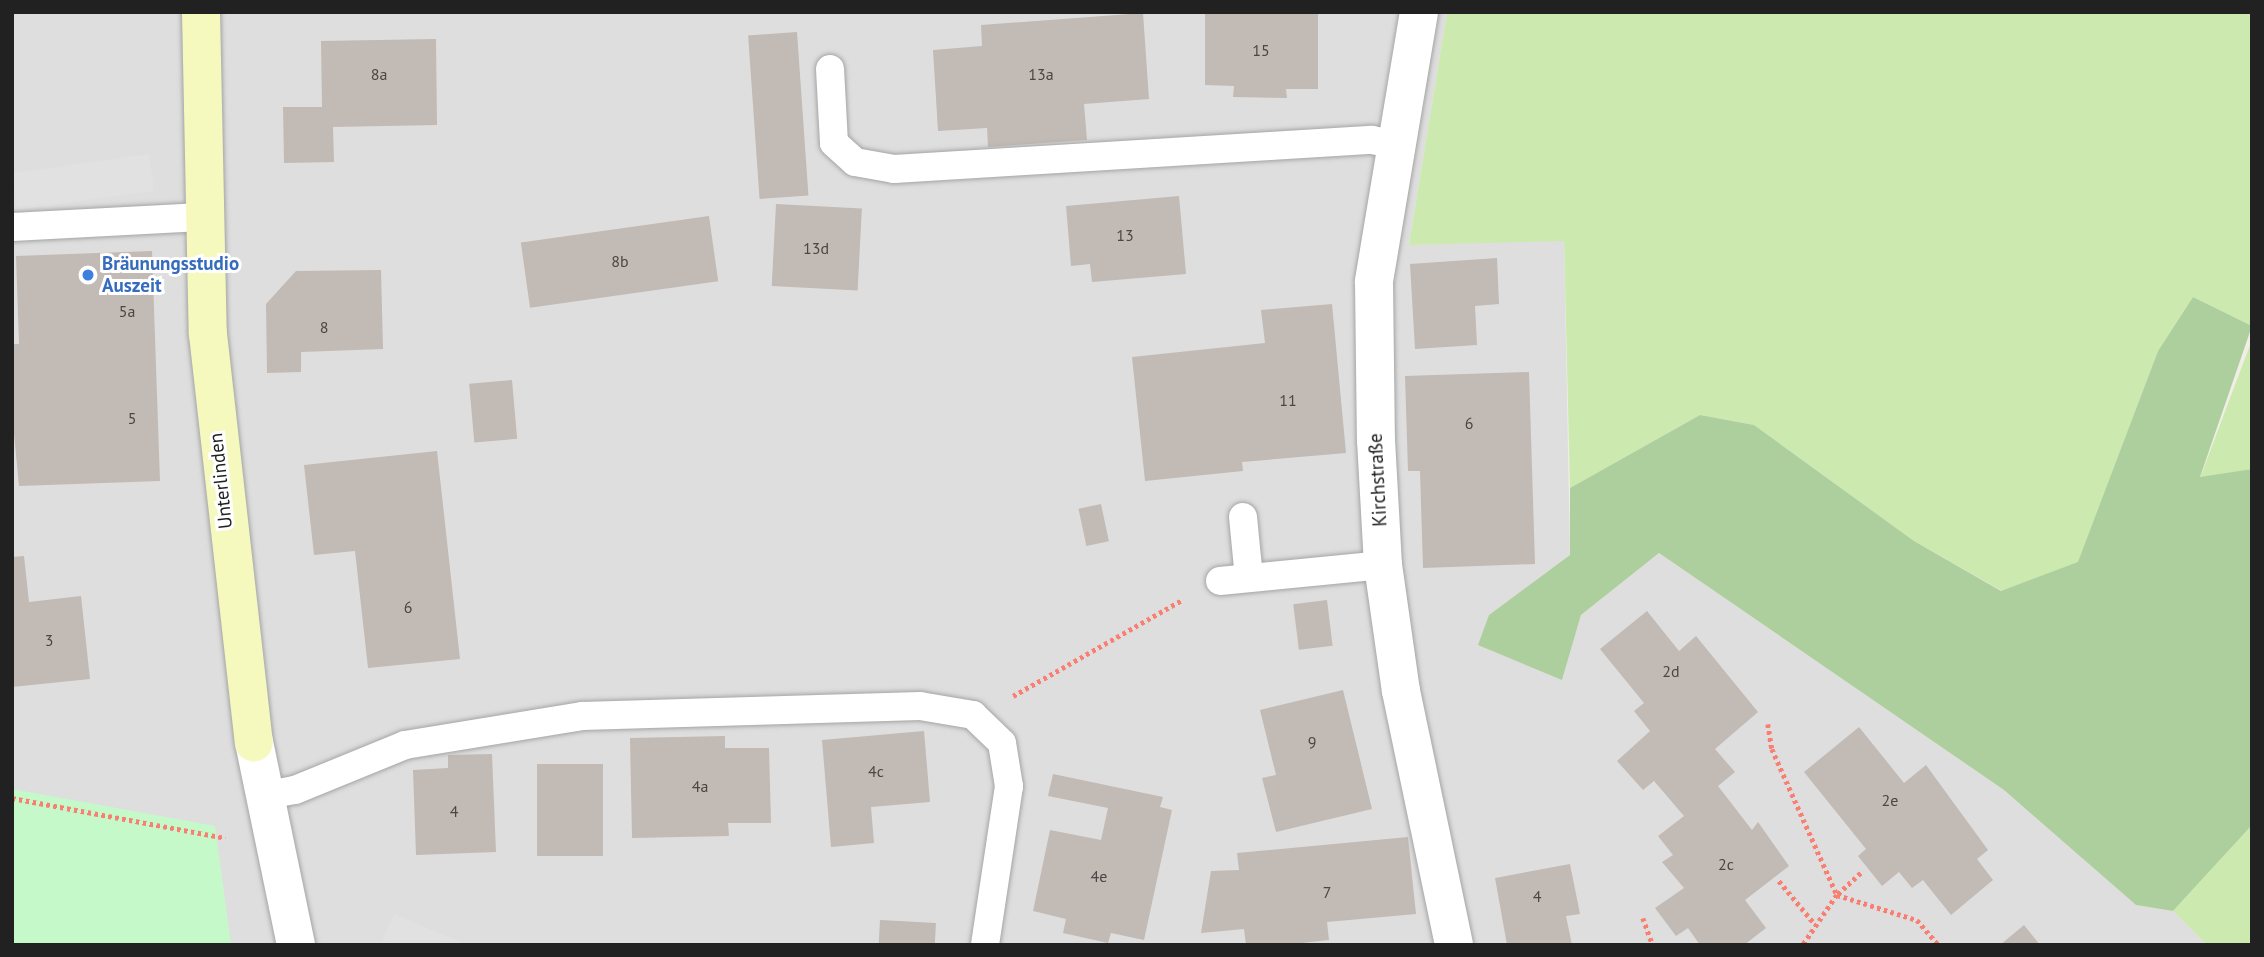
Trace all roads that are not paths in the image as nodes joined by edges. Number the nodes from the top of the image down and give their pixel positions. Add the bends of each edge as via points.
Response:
1 (201, 12) edge
2 (1419, 12) edge
3 (830, 69) dead end
4 (1398, 145) junction
5 (202, 217) junction
6 (12, 227) edge
7 (1243, 517) dead end
8 (1383, 565) junction
9 (1250, 578) junction
10 (1220, 581) road end
11 (254, 742) joint
12 (263, 796) junction
13 (296, 945) edge
14 (985, 945) edge
15 (1454, 945) edge

1 - 5 main road, Unterlinden
2 - 4 street, Kirchstraße
3 - 4 lane via 834,143 856,162 894,169 1372,141
4 - 8 street, Kirchstraße via 1374,282
5 - 6 lane
5 - 11 main road, Unterlinden via 216,435
7 - 9 lane
8 - 9 lane
8 - 15 street, Kirchstraße via 1401,691
9 - 10 lane
11 - 12 street, Unterlinden
12 - 13 street, Unterlinden
12 - 14 lane via 295,790 405,746 582,716 920,706 973,715 1002,743 1009,786

